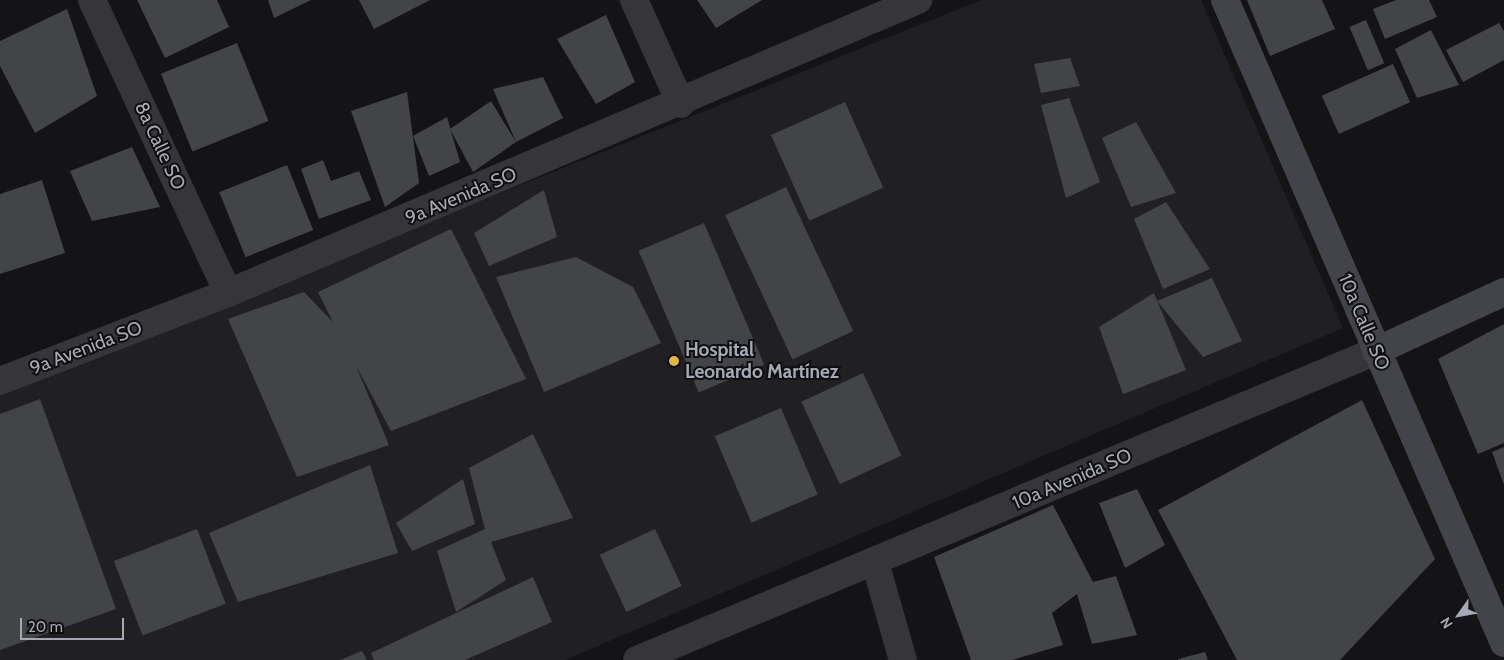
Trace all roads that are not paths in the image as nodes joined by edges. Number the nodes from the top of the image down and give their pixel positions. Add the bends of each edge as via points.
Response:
1 (92, 0) edge
2 (634, 0) edge
3 (918, 0) edge
4 (1225, 0) edge
5 (681, 104) junction
6 (1504, 292) edge
7 (228, 293) junction
8 (1376, 351) junction
9 (0, 381) edge
10 (875, 562) junction
11 (1504, 643) edge
12 (637, 660) edge
13 (903, 660) edge

1 - 7 street, 8a Calle SO
2 - 5 street
3 - 5 street, 9a Avenida SO
4 - 8 street, 10a Calle SO
5 - 7 street, 9a Avenida SO
6 - 8 street, 10a Avenida SO
7 - 9 street, 9a Avenida SO
8 - 10 street, 10a Avenida SO
8 - 11 street, 10a Calle SO
10 - 12 street, 10a Avenida SO
10 - 13 street

